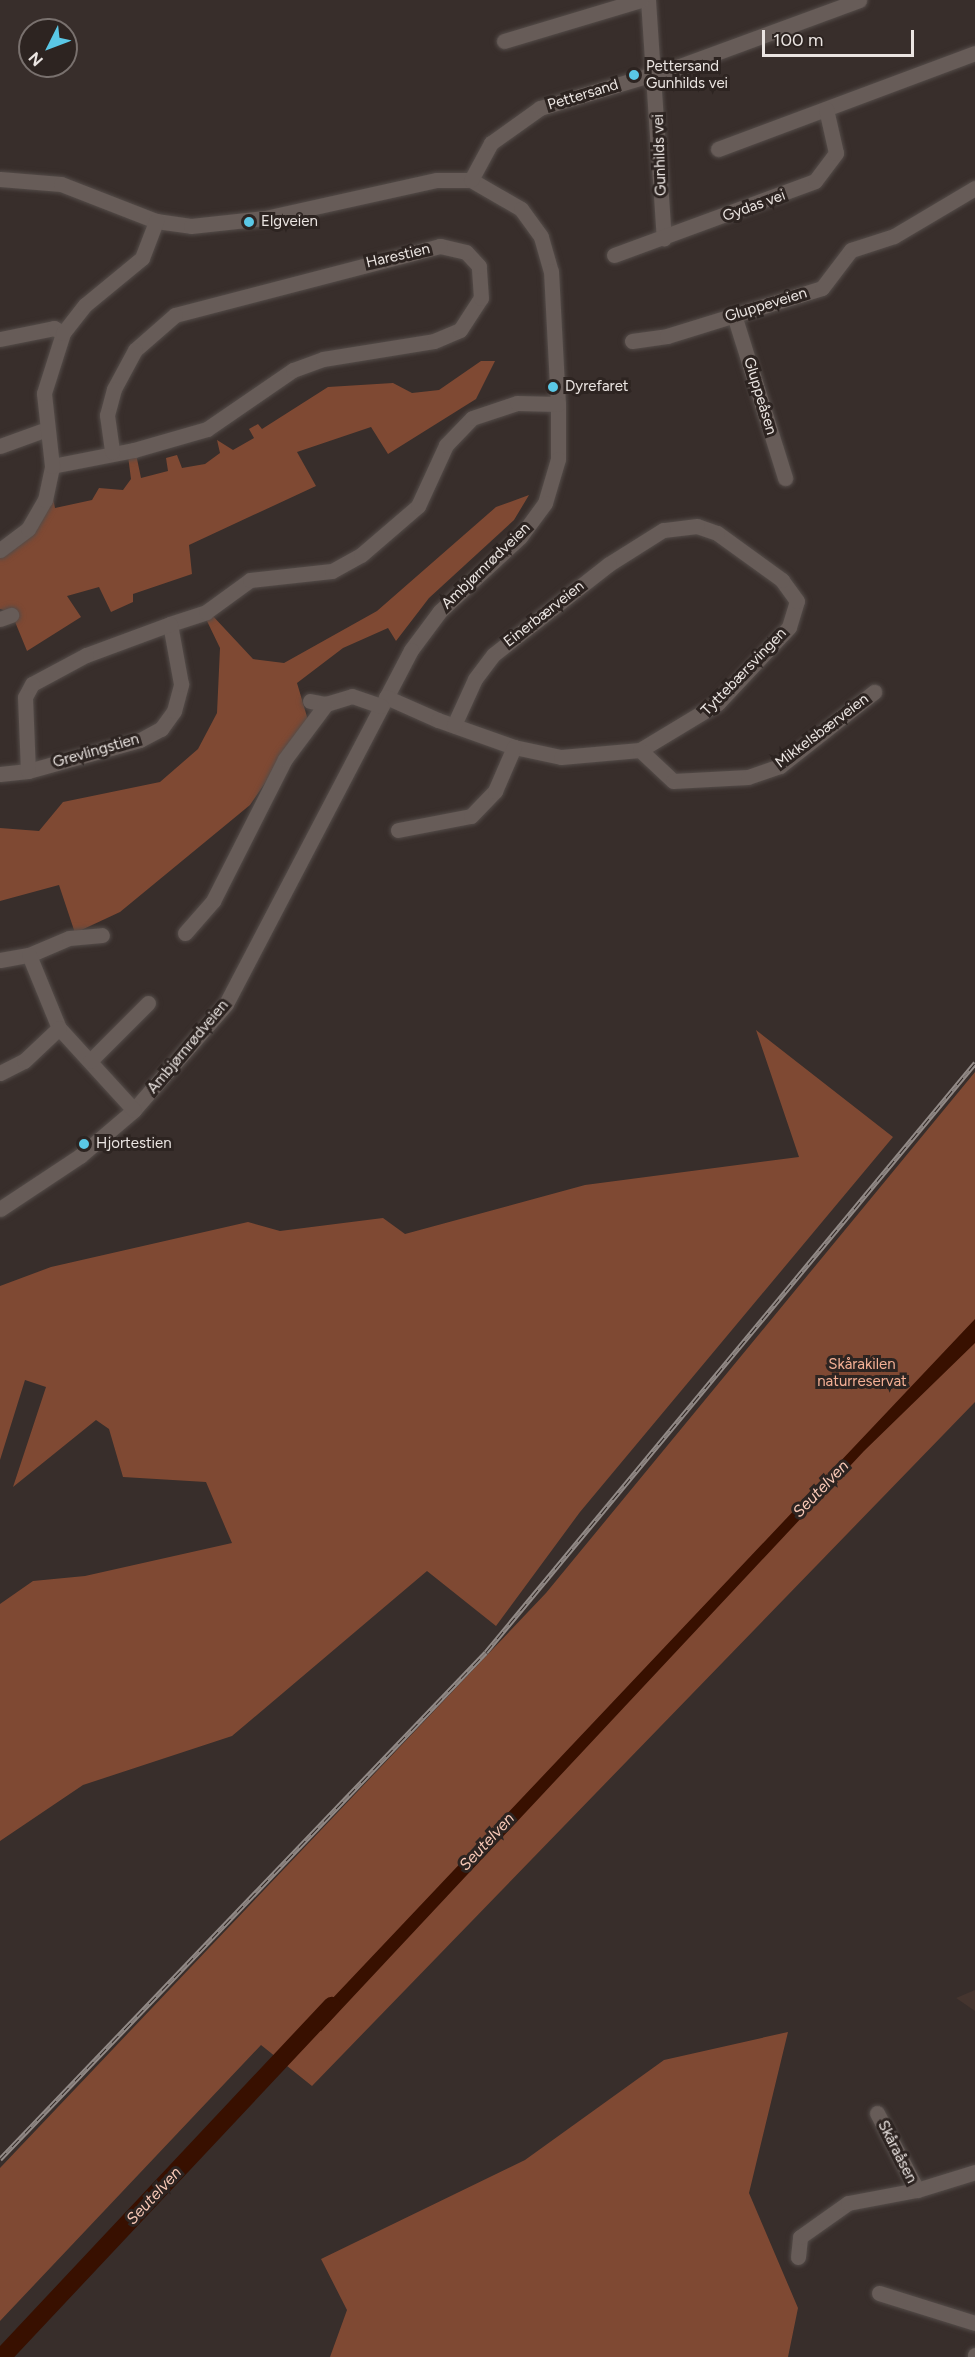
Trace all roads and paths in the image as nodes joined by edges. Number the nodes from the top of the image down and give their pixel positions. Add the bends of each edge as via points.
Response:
1 (641, 0) edge
2 (648, 0) edge
3 (859, 0) edge
4 (504, 41) dead end
5 (975, 53) edge
6 (657, 73) junction
7 (826, 109) junction
8 (718, 149) dead end
9 (0, 179) edge
10 (471, 180) junction
11 (975, 188) edge
12 (156, 221) junction
13 (664, 238) junction
14 (614, 255) dead end
15 (734, 315) junction
16 (63, 333) junction
17 (0, 339) edge
18 (632, 340) dead end
19 (558, 404) junction
20 (44, 430) junction
21 (0, 446) edge
22 (112, 452) junction
23 (52, 466) junction
24 (785, 478) dead end
25 (663, 530) joint
26 (0, 550) edge
27 (170, 624) junction
28 (874, 692) dead end
29 (310, 701) dead end
30 (384, 701) junction
31 (326, 705) junction
32 (454, 725) junction
33 (514, 747) junction
34 (640, 750) junction
35 (28, 771) junction
36 (0, 774) edge
37 (398, 830) dead end
38 (184, 933) dead end
39 (102, 934) dead end
40 (29, 955) junction
41 (1, 961) edge
42 (148, 1003) dead end
43 (59, 1028) junction
44 (90, 1061) junction
45 (0, 1074) edge
46 (134, 1110) junction
47 (0, 1209) edge
48 (878, 2113) dead end
49 (975, 2172) edge
50 (917, 2190) junction
51 (798, 2257) dead end
52 (879, 2293) dead end
53 (975, 2323) edge

1 - 4 street
2 - 6 street, Gunhilds vei
3 - 6 street, Pettersand
5 - 7 street
6 - 10 street, Pettersand via 525,115 491,143
6 - 13 street, Gunhilds vei
7 - 8 street
7 - 13 street, Gydas vei via 836,153 821,177 789,194
9 - 12 street via 61,184
10 - 12 street via 437,180 225,225
10 - 19 street, Ambjørnrødveien via 521,210 541,237 551,271
11 - 15 street, Gluppeveien via 894,236 851,250 822,288
12 - 16 street via 142,258 85,305
13 - 14 street, Gydas vei
15 - 18 street, Gluppeveien via 667,336
15 - 24 street, Gluppeåsen
16 - 17 street via 54,328
16 - 20 street via 44,393
19 - 27 street via 517,403 472,418 446,446 418,506 361,555 332,571 250,580 206,612
19 - 30 street, Ambjørnrødveien via 558,459 545,503 520,537 424,630
20 - 21 street
20 - 23 street
22 - 22 street, Harestien via 207,429 293,370 323,359 434,341 460,330 474,317 481,298 479,266 466,252 440,246 175,315 135,350 114,389 107,415
22 - 23 street, Harestien
23 - 26 street via 45,500 28,529
25 - 32 street, Einerbærveien via 600,570 493,655
25 - 34 street, Tyttebærsvingen via 698,526 717,533 782,580 797,601 789,627 718,703
27 - 35 street via 86,655 32,684 24,697
27 - 35 street, Grevlingstien via 181,684 174,711 161,729 140,740
28 - 34 street, Mikkelsbærveien via 780,766 748,777 673,781
29 - 31 street
30 - 31 street via 352,696
30 - 32 street, Tyttebærsvingen
30 - 46 street, Ambjørnrødveien via 238,984 194,1044
31 - 38 street via 285,759 213,901
32 - 33 street, Tyttebærsvingen
33 - 34 street, Tyttebærsvingen via 561,757
33 - 37 street via 495,791 471,816
35 - 36 street, Grevlingstien
39 - 40 street via 69,938
40 - 41 street
40 - 43 street
42 - 44 street
43 - 44 street
43 - 45 street via 24,1061
44 - 46 street
46 - 47 street, Ambjørnrødveien via 80,1156
48 - 50 street, Skåraåsen
49 - 50 street, Skåraåsen
50 - 51 street, Skåraåsen via 848,2203 800,2237
52 - 53 street

